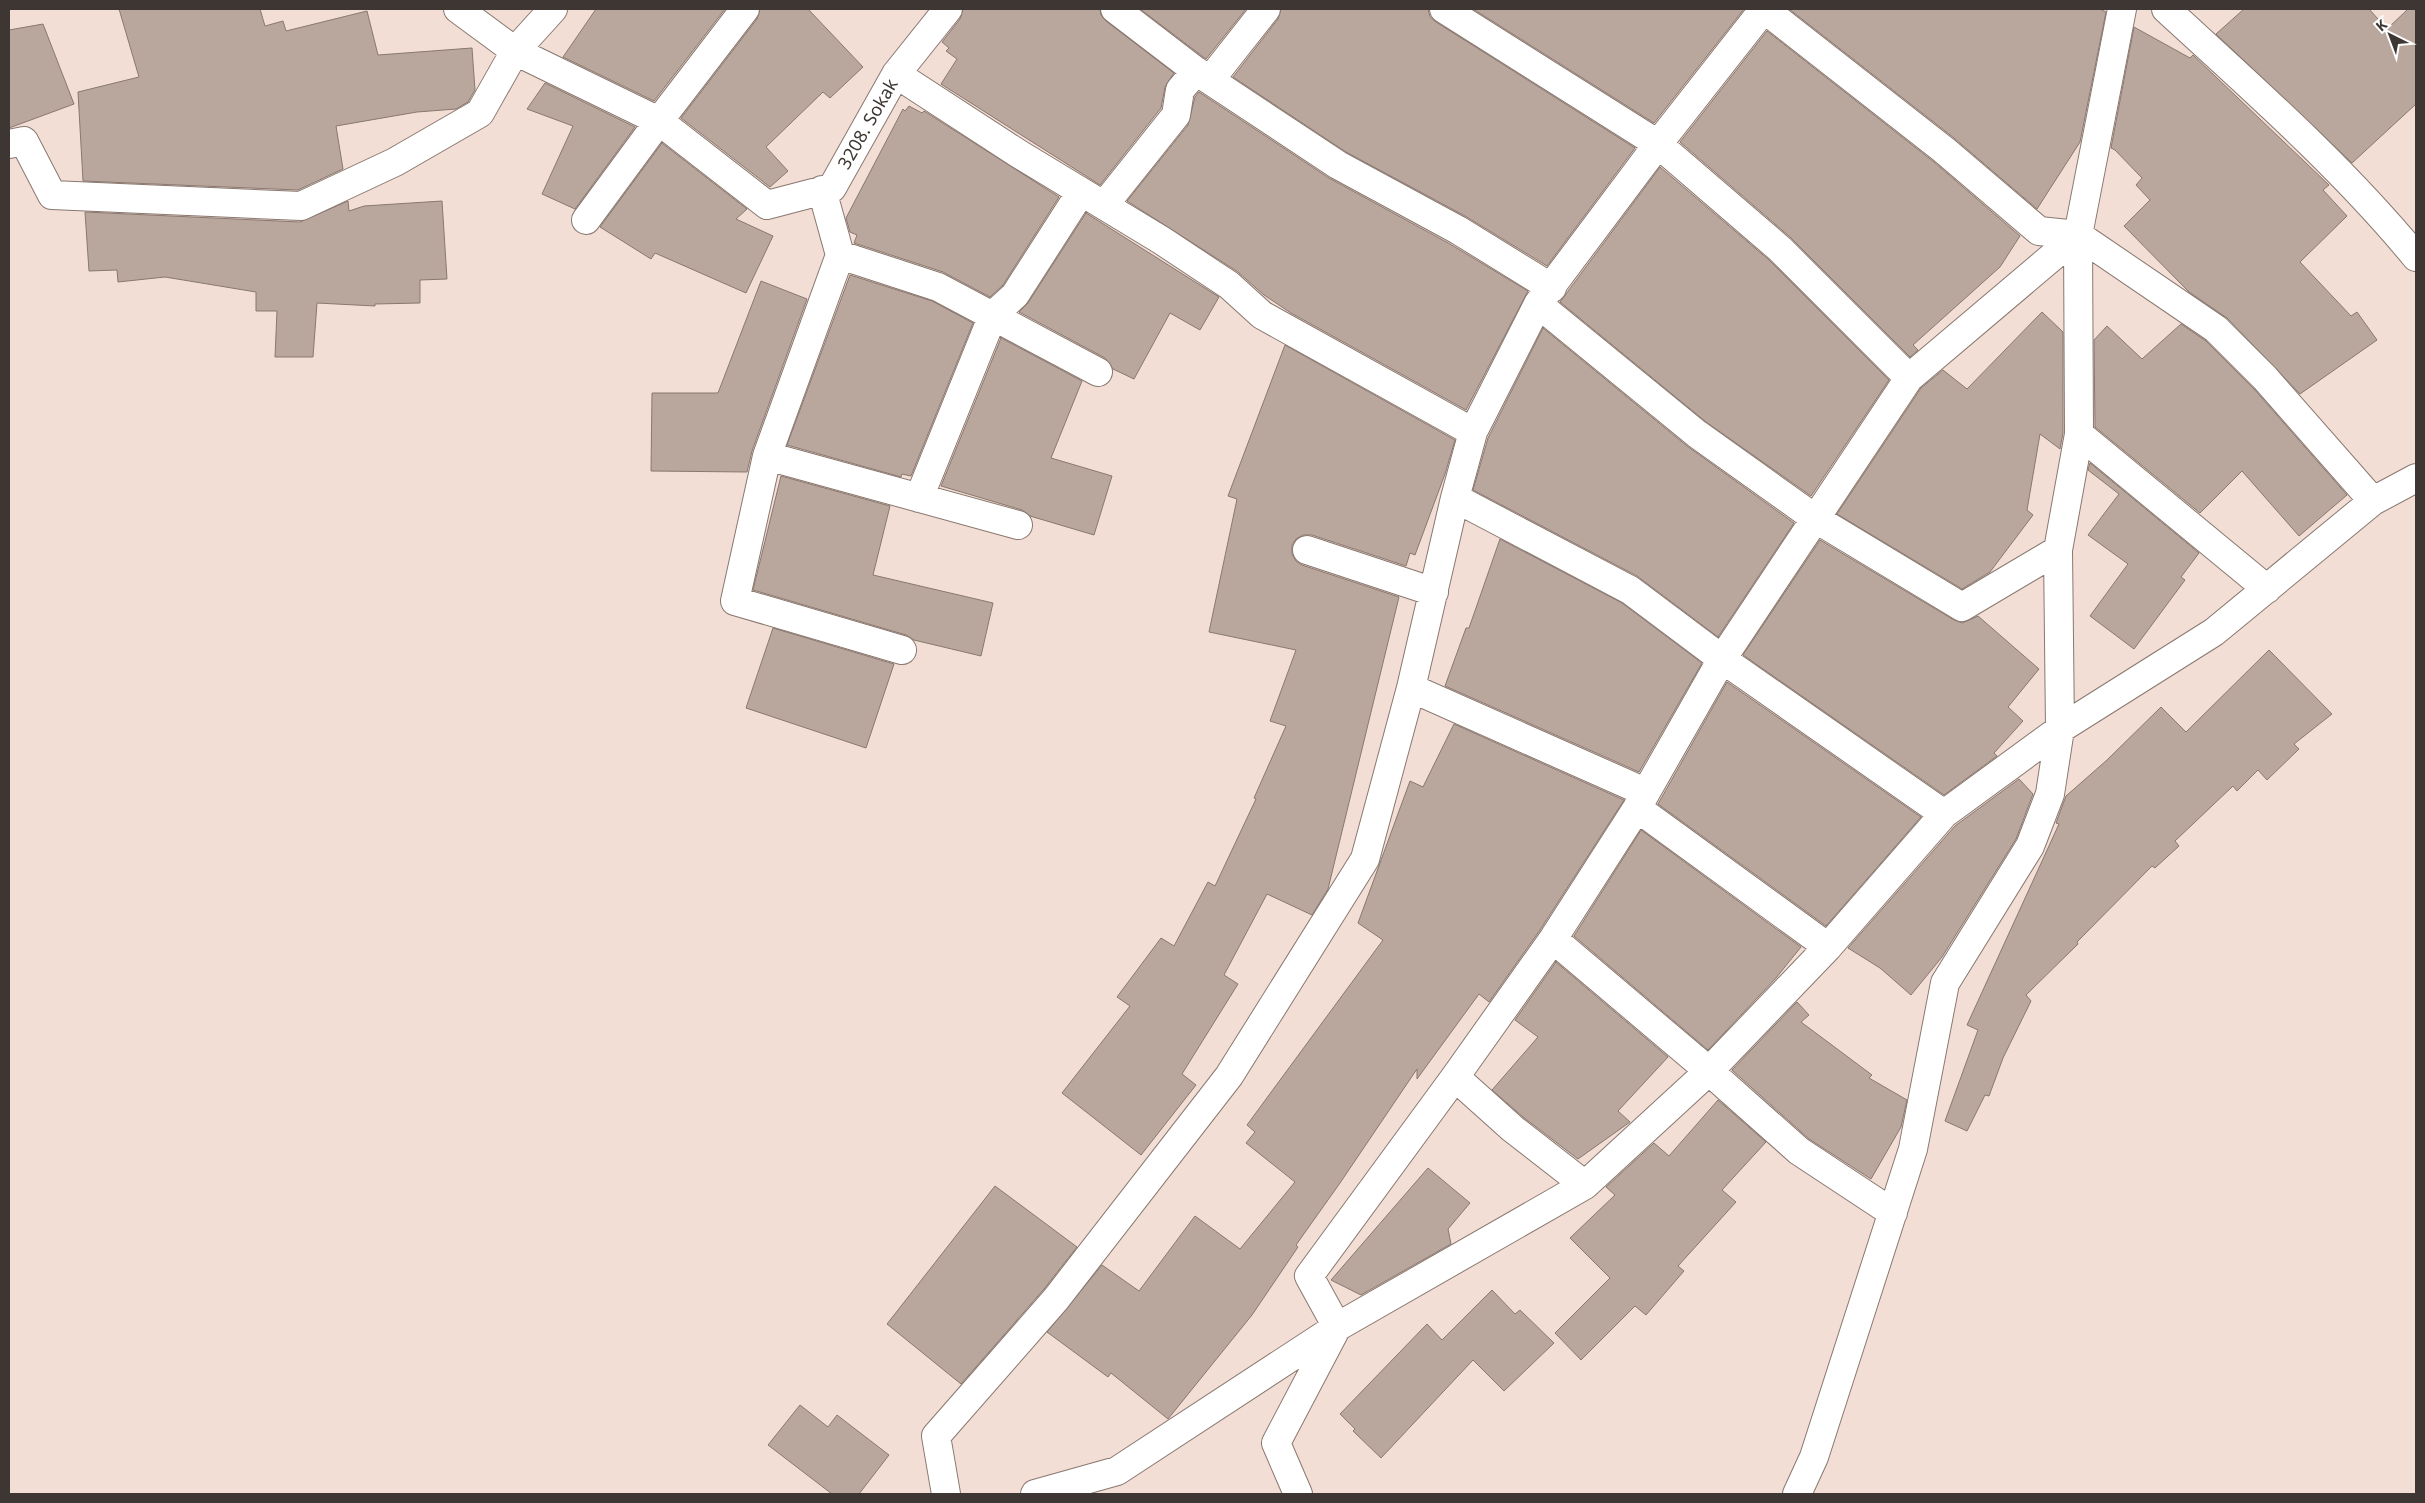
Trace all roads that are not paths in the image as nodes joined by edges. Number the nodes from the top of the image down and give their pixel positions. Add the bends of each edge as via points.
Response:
1 (458, 9) edge
2 (553, 9) edge
3 (745, 9) edge
4 (948, 9) edge
5 (1115, 9) edge
6 (1266, 9) edge
7 (1444, 9) edge
8 (1764, 9) edge
9 (2122, 9) edge
10 (2166, 9) edge
11 (514, 51) junction
12 (896, 74) junction
13 (1203, 75) junction
14 (659, 120) junction
15 (9, 144) edge
16 (1658, 144) junction
17 (822, 190) junction
18 (1093, 198) junction
19 (586, 220) dead end
20 (2078, 235) junction
21 (840, 255) junction
22 (2416, 256) edge
23 (1545, 296) junction
24 (993, 315) junction
25 (1098, 372) dead end
26 (1909, 378) junction
27 (1473, 432) junction
28 (2079, 434) junction
29 (767, 456) junction
30 (2416, 478) edge
31 (919, 498) junction
32 (1455, 498) junction
33 (2373, 502) junction
34 (1816, 519) junction
35 (1018, 525) dead end
36 (1307, 550) dead end
37 (2058, 550) junction
38 (2267, 589) junction
39 (1434, 592) junction
40 (902, 650) dead end
41 (1722, 659) junction
42 (1411, 688) junction
43 (2060, 729) junction
44 (1641, 800) junction
45 (1944, 814) junction
46 (1552, 939) junction
47 (1828, 947) junction
48 (1709, 1071) junction
49 (1455, 1077) junction
50 (1585, 1185) junction
51 (1893, 1213) junction
52 (1337, 1327) junction
53 (946, 1494) edge
54 (1035, 1494) edge
55 (1298, 1494) edge
56 (1797, 1494) edge

1 - 11 street
2 - 11 street
3 - 14 street
4 - 12 street, 3208. Sokak
5 - 13 street
6 - 13 street
7 - 16 street
8 - 16 street
8 - 20 street via 1944,150 2039,231
9 - 20 street
10 - 22 street via 2304,136
11 - 14 street
11 - 15 street via 480,113 395,162 301,206 52,195 24,141
12 - 17 street, 3208. Sokak via 832,188
12 - 18 street
13 - 18 street via 1180,90 1176,115
13 - 23 street via 1338,164 1458,230
14 - 17 street, 3208. Sokak via 767,205
14 - 19 street
16 - 23 street
16 - 26 street via 1780,249
17 - 21 street
18 - 24 street via 1015,295
18 - 27 street via 1230,285 1262,316
20 - 26 street
20 - 28 street
20 - 33 street via 2216,329 2265,378
21 - 24 street via 938,287
21 - 29 street
23 - 27 street
23 - 34 street via 1697,434
24 - 25 street
24 - 31 street
26 - 34 street
27 - 32 street
28 - 37 street
28 - 38 street
29 - 31 street
29 - 40 street via 736,601
30 - 33 street
31 - 35 street
32 - 39 street
32 - 41 street via 1630,590
33 - 38 street
34 - 37 street via 1962,607
34 - 41 street
36 - 39 street
37 - 43 street
38 - 43 street via 2214,632
39 - 42 street
41 - 44 street
41 - 45 street
42 - 44 street
42 - 53 street via 1365,858 1229,1076 1056,1299 936,1436
43 - 45 street
43 - 51 street via 2050,794 2030,846 1946,983 1913,1149
44 - 46 street
44 - 47 street
45 - 47 street
46 - 48 street
46 - 49 street
47 - 48 street
48 - 50 street
48 - 51 street via 1799,1151
49 - 50 street via 1513,1129
49 - 52 street via 1309,1276
50 - 52 street
51 - 56 street via 1814,1456
52 - 54 street via 1117,1472
52 - 55 street via 1276,1443

